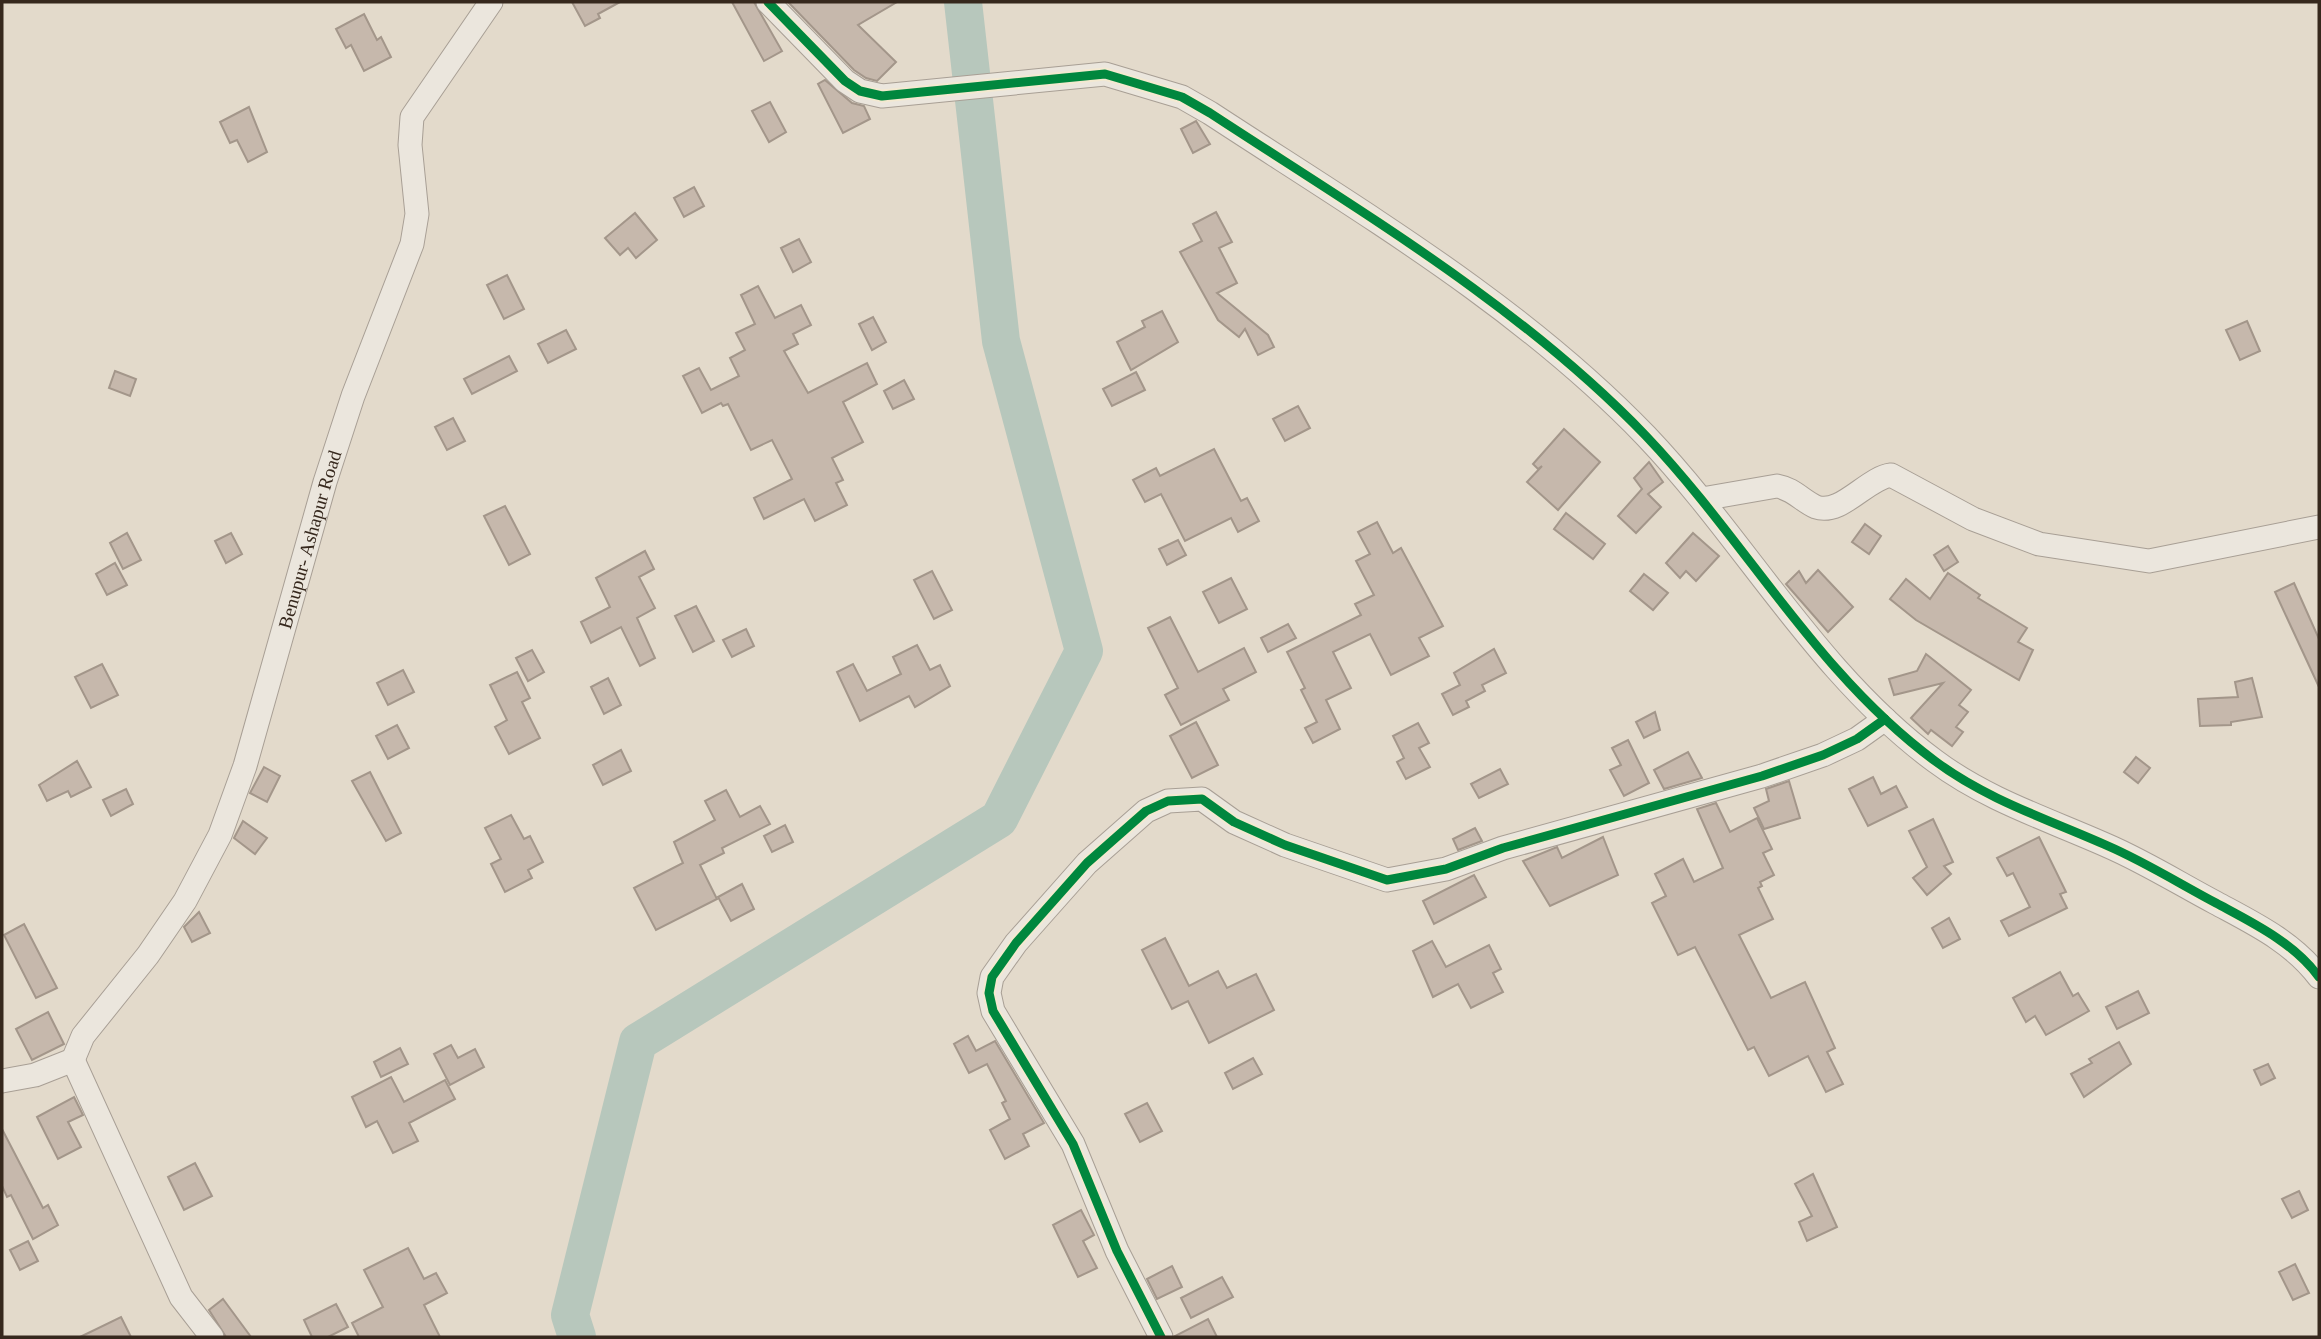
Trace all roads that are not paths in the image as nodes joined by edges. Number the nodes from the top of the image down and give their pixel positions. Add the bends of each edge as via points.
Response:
1 (491, 2) edge
2 (768, 2) edge
3 (1702, 499) junction
4 (2319, 527) edge
5 (1885, 719) junction
6 (2312, 953) edge
7 (2319, 977) edge
8 (73, 1060) junction
9 (2, 1081) edge
10 (212, 1337) edge
11 (1161, 1337) edge

1 - 8 street, Benupur- Ashapur Road via 412,117 417,214 412,243 341,433 245,766 219,835 185,901 83,1036
2 - 3 street via 860,91 882,96 1105,74 1170,93 1200,108 1454,273 1616,408
3 - 4 street via 1777,486 1828,508 1878,477 1891,475 1973,519 2039,544 2149,561
3 - 5 street via 1817,647
5 - 6 street via 1937,763 1980,789 2111,847
5 - 11 street via 1823,755 1762,776 1503,848 1446,869 1387,880 1285,845 1234,822 1202,799 1168,801 1146,811 1116,836 1016,943 992,977 989,993 993,1011 1073,1144 1117,1251
6 - 7 street
8 - 9 street via 35,1075
8 - 10 street via 181,1297

